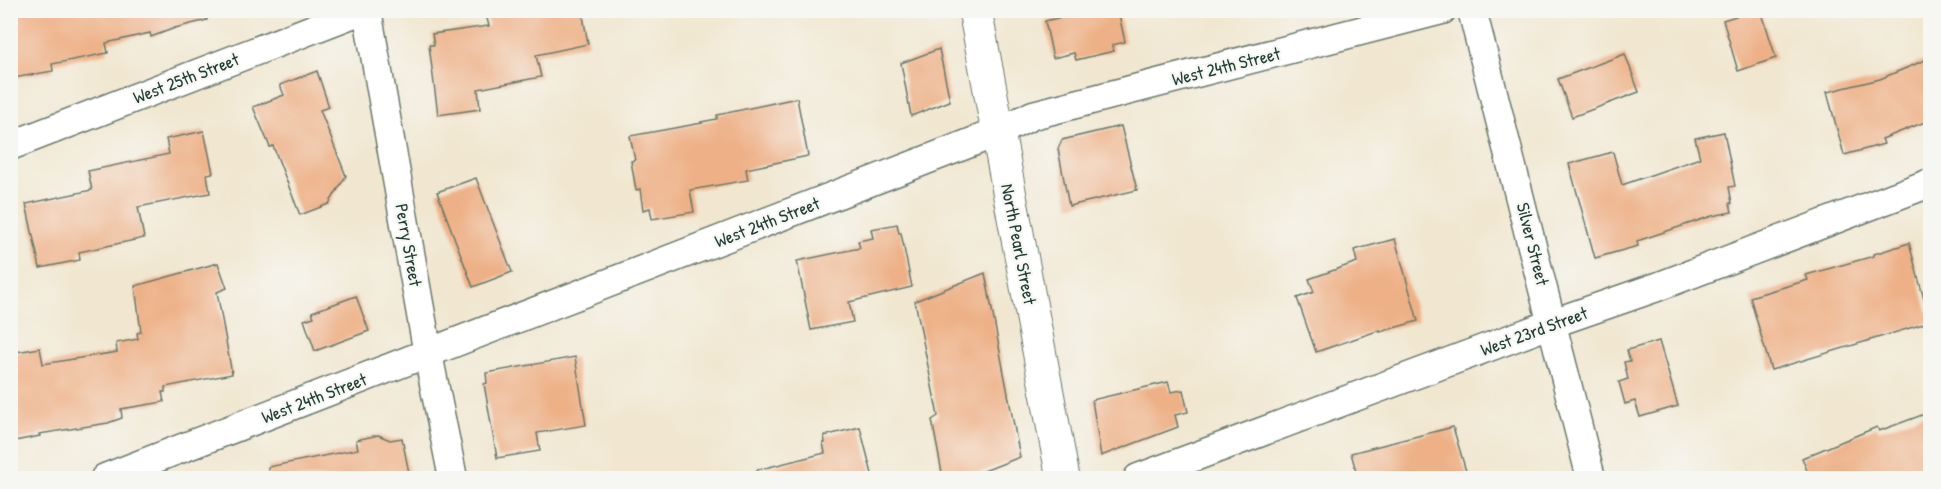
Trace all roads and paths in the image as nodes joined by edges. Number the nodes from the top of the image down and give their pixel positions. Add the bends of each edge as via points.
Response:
1 (362, 10) edge
2 (367, 10) edge
3 (975, 10) edge
4 (1442, 10) edge
5 (1472, 10) edge
6 (998, 132) junction
7 (10, 146) edge
8 (1930, 183) edge
9 (1553, 323) junction
10 (428, 354) junction
11 (105, 478) edge
12 (453, 478) edge
13 (1062, 478) edge
14 (1138, 478) edge
15 (1591, 478) edge

1 - 7 street, West 25th Street
2 - 10 street, Perry Street
3 - 6 street, North Pearl Street
4 - 6 street, West 24th Street via 1033,115
5 - 9 street, Silver Street
6 - 10 street, West 24th Street
6 - 13 street, North Pearl Street
8 - 9 street, West 23rd Street
9 - 14 street, West 23rd Street
9 - 15 street, Silver Street
10 - 11 street, West 24th Street
10 - 12 street, Perry Street

